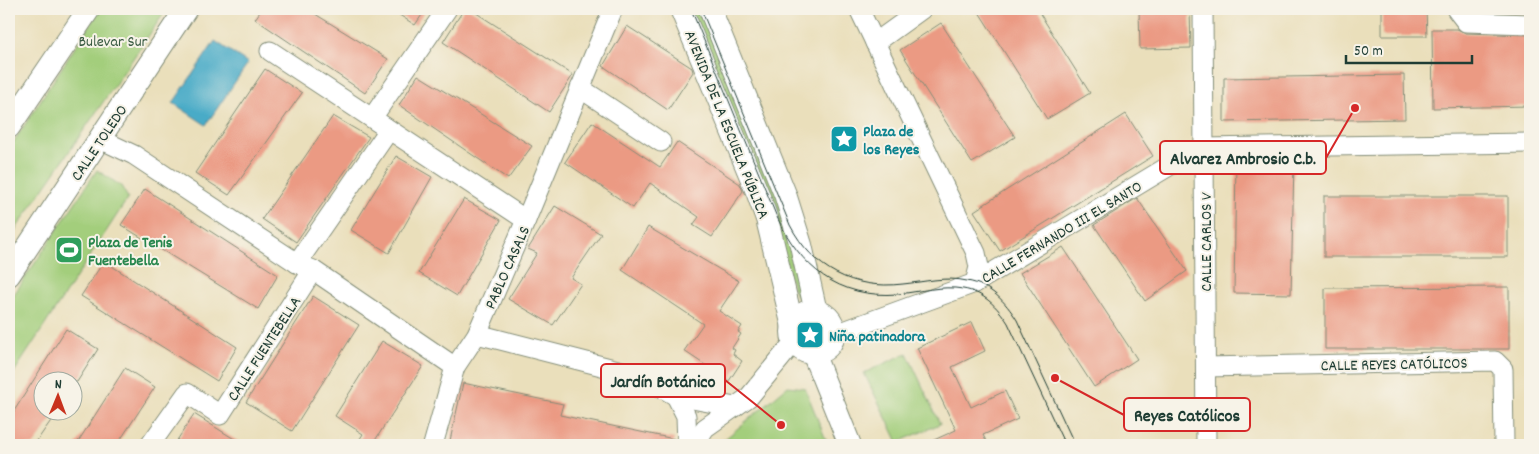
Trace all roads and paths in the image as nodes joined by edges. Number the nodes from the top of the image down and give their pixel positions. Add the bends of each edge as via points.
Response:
1 (89, 9) edge
2 (186, 9) edge
3 (447, 9) edge
4 (612, 9) edge
5 (682, 9) edge
6 (710, 9) edge
7 (859, 9) edge
8 (922, 9) edge
9 (1203, 9) edge
10 (1456, 9) edge
11 (1530, 24) edge
12 (875, 43) junction
13 (270, 51) dead end
14 (580, 88) junction
15 (372, 118) junction
16 (9, 127) edge
17 (389, 130) junction
18 (100, 138) junction
19 (661, 142) dead end
20 (1530, 143) edge
21 (1204, 148) junction
22 (526, 220) junction
23 (305, 266) junction
24 (9, 275) edge
25 (975, 283) junction
26 (816, 312) junction
27 (476, 334) junction
28 (793, 334) junction
29 (833, 336) junction
30 (813, 353) junction
31 (455, 367) junction
32 (1206, 367) junction
33 (676, 396) junction
34 (735, 406) junction
35 (150, 445) edge
36 (433, 445) edge
37 (687, 445) edge
38 (694, 445) edge
39 (850, 445) edge
40 (1206, 445) edge
41 (1504, 445) edge

1 - 16 street
2 - 18 street, CALLE TOLEDO
3 - 15 street
4 - 14 street, PABLO CASALS
5 - 28 street, AVENIDA DE LA ESCUELA PÚBLICA via 767,219
6 - 26 street, AVENIDA DE LA ESCUELA PÚBLICA via 785,194 801,245
7 - 12 street
8 - 12 street
9 - 21 street, CALLE CARLOS V
10 - 11 street via 1466,22
12 - 25 street via 976,253 979,268
13 - 15 street
14 - 19 street
14 - 22 street, PABLO CASALS
15 - 17 street
17 - 22 street
17 - 23 street, CALLE FUENTEBELLA
18 - 23 street via 134,155
18 - 24 street, CALLE TOLEDO
20 - 21 street, CALLE FERNANDO III EL SANTO
21 - 25 street, CALLE FERNANDO III EL SANTO
21 - 32 street, CALLE CARLOS V
22 - 27 street, PABLO CASALS
23 - 31 street
23 - 35 street, CALLE FUENTEBELLA via 220,415 188,393
25 - 29 street, CALLE FERNANDO III EL SANTO
26 - 28 street via 802,315
26 - 29 street via 828,318
27 - 31 street, PABLO CASALS
27 - 33 street via 642,376
28 - 30 street via 804,352
28 - 34 street via 749,397
29 - 30 street via 827,348
30 - 39 street
31 - 36 street, PABLO CASALS
32 - 40 street, CALLE CARLOS V
32 - 41 street, CALLE REYES CATÓLICOS via 1495,361 1503,369
33 - 34 street
33 - 37 street via 686,416
34 - 38 street via 705,428

